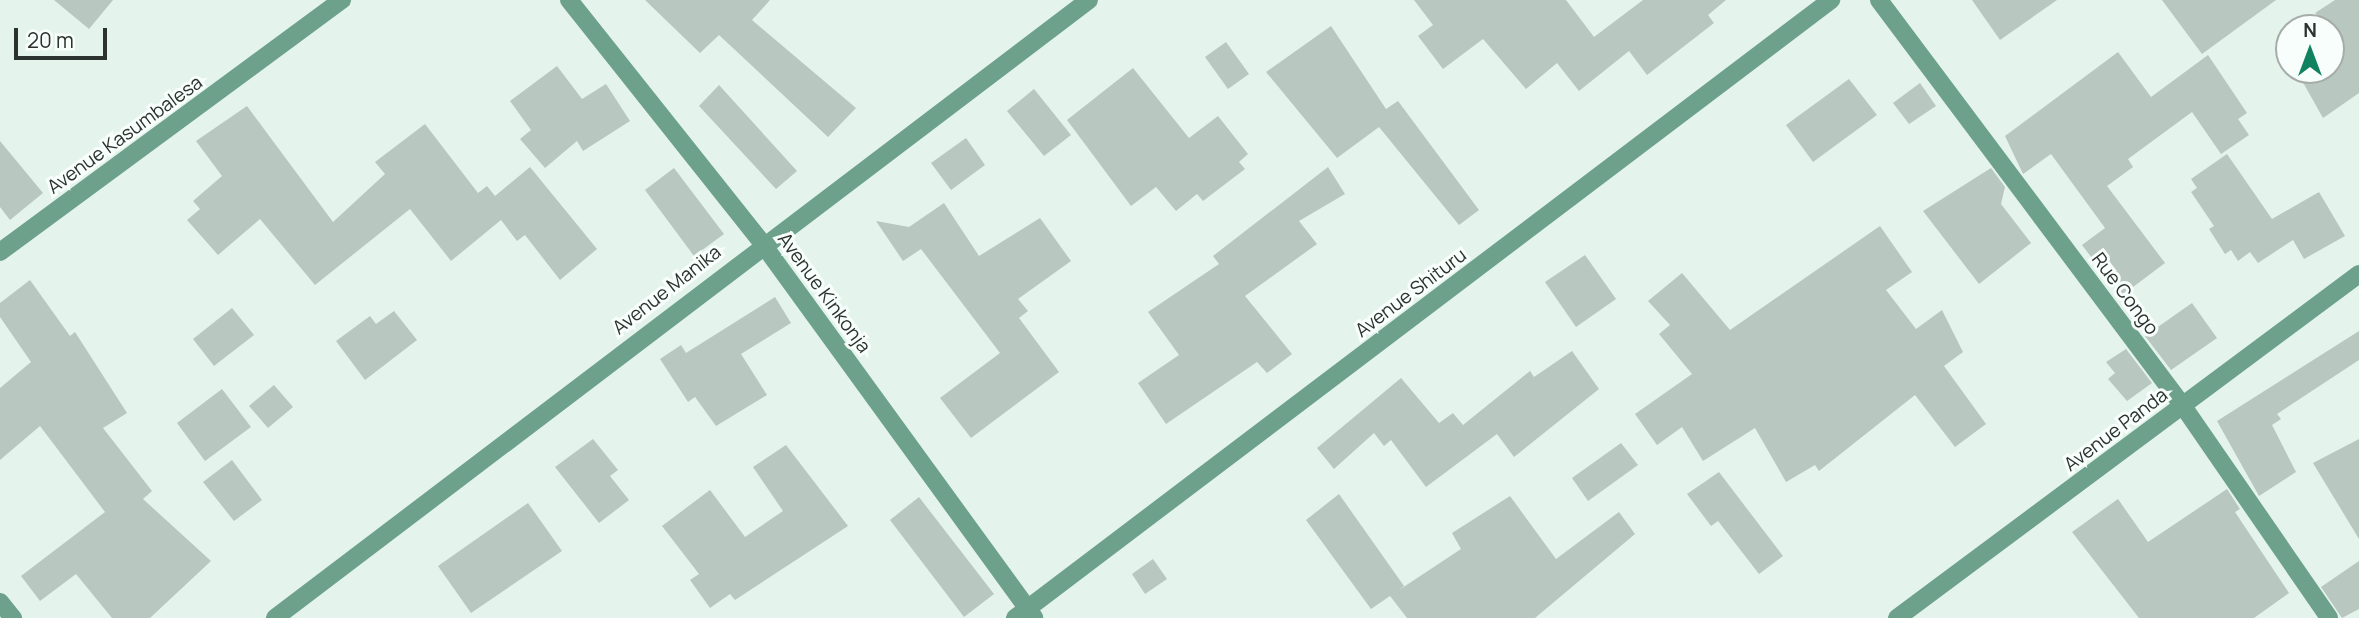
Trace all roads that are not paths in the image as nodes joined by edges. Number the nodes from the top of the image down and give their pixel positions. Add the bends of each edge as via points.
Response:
1 (342, 0) edge
2 (569, 0) edge
3 (1088, 0) edge
4 (1831, 0) edge
5 (1879, 0) edge
6 (762, 243) junction
7 (0, 252) edge
8 (2359, 274) edge
9 (2183, 407) junction
10 (0, 601) edge
11 (1026, 615) edge
12 (13, 618) edge
13 (275, 618) edge
14 (1897, 618) edge
15 (2329, 618) edge

1 - 7 street, Avenue Kasumbalesa
2 - 6 street, Avenue Kinkonja
3 - 6 street, Avenue Manika
4 - 11 street, Avenue Shituru
5 - 9 street, Rue Congo
6 - 11 street, Avenue Kinkonja
6 - 13 street, Avenue Manika
8 - 9 street, Avenue Panda
9 - 14 street, Avenue Panda
9 - 15 street, Rue Congo
10 - 12 street

